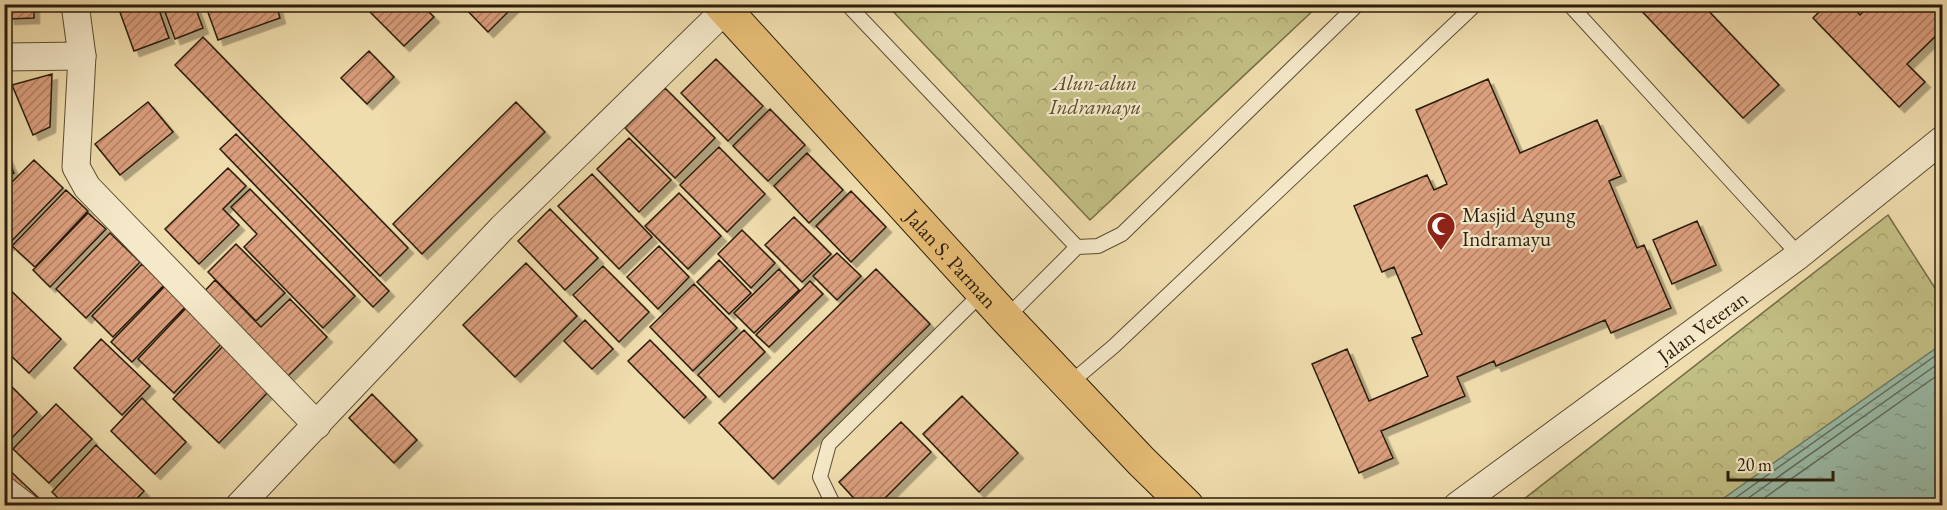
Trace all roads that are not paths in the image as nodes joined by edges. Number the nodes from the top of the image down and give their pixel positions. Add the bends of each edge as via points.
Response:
1 (75, 4) edge
2 (847, 4) edge
3 (1358, 4) edge
4 (1476, 4) edge
5 (1569, 4) edge
6 (722, 7) edge
7 (82, 56) junction
8 (4, 57) edge
9 (1942, 140) edge
10 (1077, 247) junction
11 (1799, 255) junction
12 (983, 292) junction
13 (1006, 318) junction
14 (1069, 384) junction
15 (317, 425) junction
16 (1141, 461) junction
17 (4, 490) edge
18 (25, 506) edge
19 (239, 506) edge
20 (834, 506) edge
21 (1150, 506) edge
22 (1187, 506) edge
23 (1457, 506) edge

1 - 7 street
2 - 10 lane
3 - 10 lane via 1122,234 1098,246
4 - 14 lane
5 - 11 lane
6 - 12 main road, Jalan S. Parman
6 - 15 street via 502,228
7 - 8 street
7 - 15 street via 76,167 80,177
9 - 11 street, Jalan Veteran
10 - 13 lane
11 - 23 street, Jalan Veteran
12 - 13 main road, Jalan S. Parman
12 - 20 lane via 829,444 820,477
13 - 14 main road, Jalan S. Parman
14 - 16 main road, Jalan S. Parman
15 - 19 street
16 - 21 main road
16 - 22 main road, Jalan S. Parman
17 - 18 street

